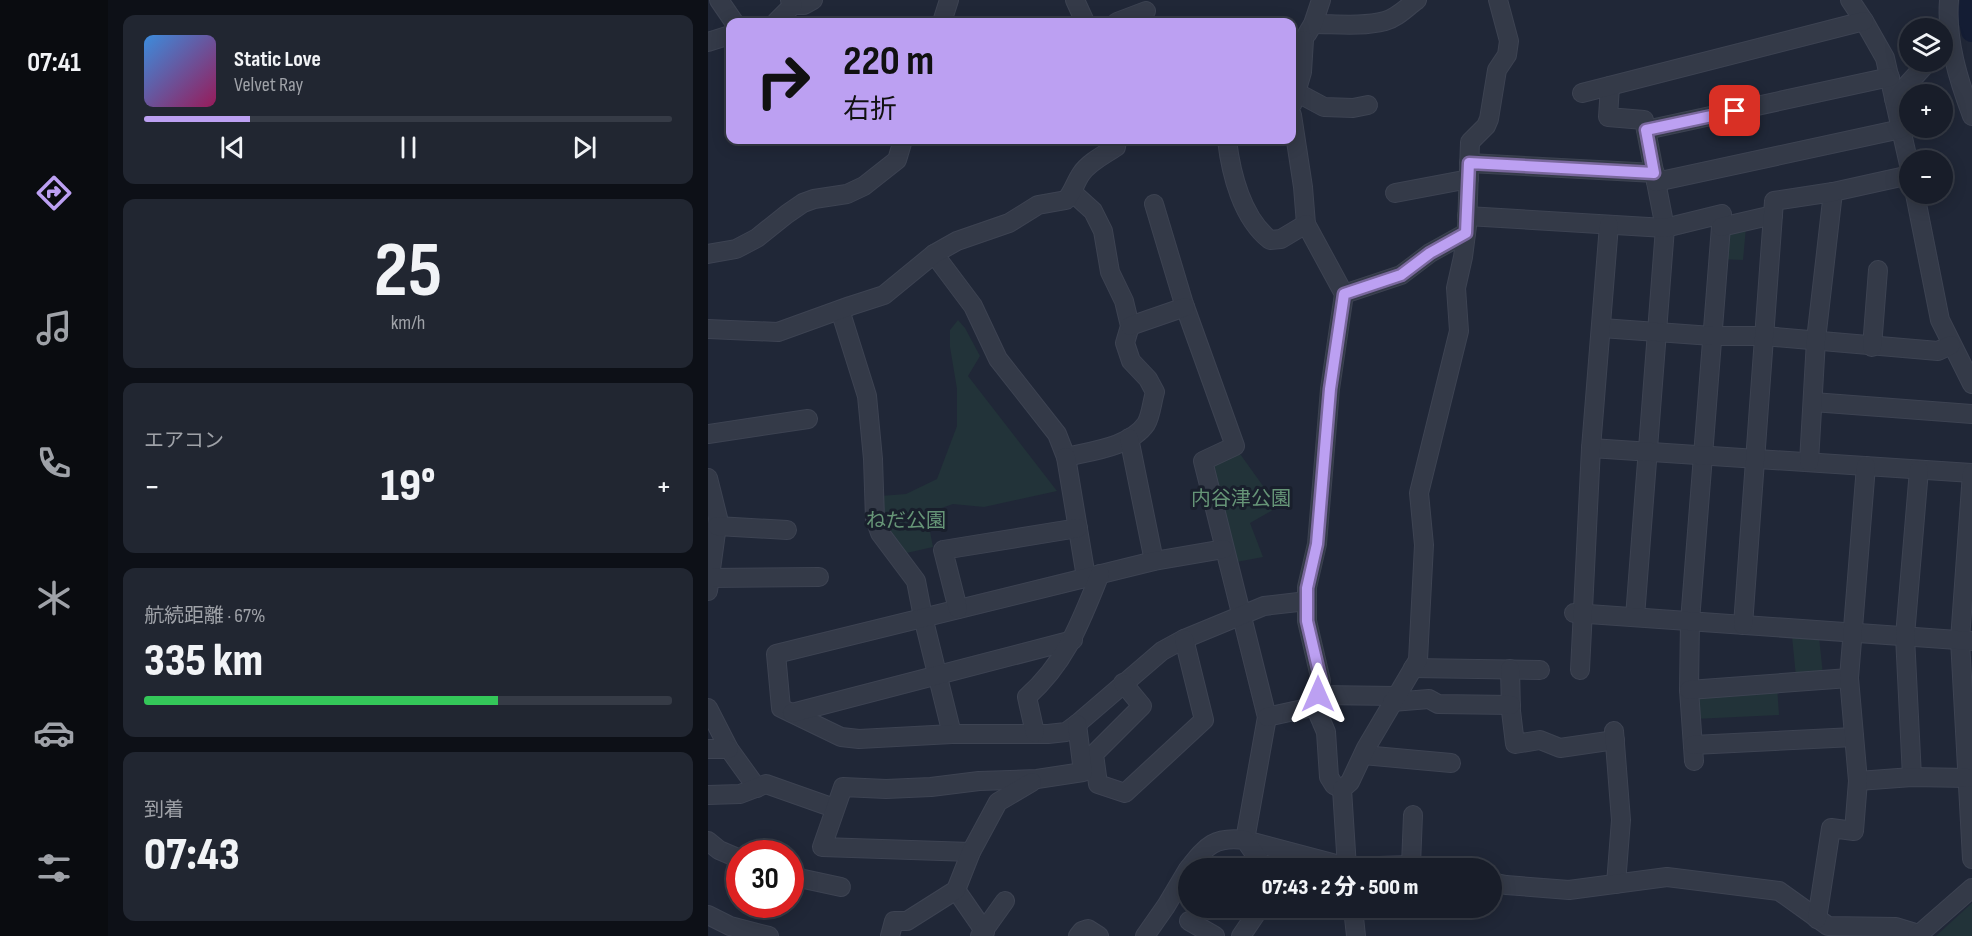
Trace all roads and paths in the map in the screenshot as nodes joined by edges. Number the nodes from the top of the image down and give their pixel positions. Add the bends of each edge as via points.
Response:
1 (719, 0) edge
2 (813, 0) edge
3 (949, 0) edge
4 (1076, 0) edge
5 (1321, 0) edge
6 (1417, 0) edge
7 (1498, 0) edge
8 (1850, 0) edge
9 (1949, 0) edge
10 (792, 2) edge
11 (1146, 11) dead end
12 (731, 18) edge
13 (779, 18) edge
14 (943, 18) edge
15 (1083, 18) edge
16 (1128, 18) edge
17 (1948, 18) edge
18 (1864, 21) junction
19 (726, 36) edge
20 (1303, 36) edge
21 (708, 42) edge
22 (1953, 60) edge
23 (1919, 72) edge
24 (1890, 77) junction
25 (1610, 86) junction
26 (1582, 93) dead end
27 (1296, 94) edge
28 (1894, 99) junction
29 (1296, 101) edge
30 (1368, 105) dead end
31 (1972, 116) edge
32 (1899, 120) edge
33 (1899, 129) edge
34 (1646, 130) junction
35 (1296, 141) edge
36 (902, 144) edge
37 (1116, 144) edge
38 (1228, 144) edge
39 (1469, 171) junction
40 (1655, 177) junction
41 (1899, 177) edge
42 (1072, 192) junction
43 (1395, 192) dead end
44 (1833, 192) junction
45 (1154, 204) dead end
46 (1916, 204) edge
47 (1773, 215) junction
48 (1306, 225) junction
49 (1467, 225) junction
50 (1609, 225) junction
51 (1721, 227) junction
52 (1665, 228) junction
53 (708, 254) edge
54 (934, 254) junction
55 (1878, 270) dead end
56 (1344, 294) junction
57 (1185, 307) junction
58 (840, 309) junction
59 (1130, 327) junction
60 (1602, 328) junction
61 (708, 329) edge
62 (1657, 332) junction
63 (1712, 336) junction
64 (1764, 336) junction
65 (1816, 340) junction
66 (1951, 345) junction
67 (1872, 347) junction
68 (1972, 384) edge
69 (1813, 402) junction
70 (1972, 414) edge
71 (808, 419) dead end
72 (708, 434) edge
73 (1129, 438) junction
74 (1591, 448) junction
75 (1648, 452) junction
76 (1703, 455) junction
77 (1066, 457) junction
78 (1755, 459) junction
79 (1809, 462) junction
80 (1866, 466) junction
81 (1919, 470) junction
82 (1972, 473) edge
83 (708, 478) edge
84 (717, 526) junction
85 (1078, 528) junction
86 (788, 530) dead end
87 (1224, 549) junction
88 (1154, 561) junction
89 (1093, 576) junction
90 (819, 577) dead end
91 (709, 584) edge
92 (1307, 601) junction
93 (958, 609) junction
94 (1578, 614) junction
95 (1241, 616) junction
96 (923, 617) junction
97 (1635, 617) junction
98 (1690, 621) junction
99 (1743, 625) junction
100 (1852, 632) junction
101 (1905, 636) junction
102 (1072, 639) junction
103 (1184, 639) junction
104 (1966, 640) edge
105 (1421, 668) junction
106 (1510, 669) junction
107 (1540, 670) dead end
108 (1580, 670) dead end
109 (938, 676) junction
110 (1849, 678) junction
111 (1123, 683) junction
112 (1689, 690) junction
113 (1394, 699) junction
114 (1429, 699) junction
115 (1318, 700) junction
116 (1511, 705) junction
117 (708, 708) edge
118 (792, 713) junction
119 (1267, 717) junction
120 (1077, 724) junction
121 (1035, 733) junction
122 (952, 734) junction
123 (1854, 737) junction
124 (708, 749) edge
125 (729, 749) junction
126 (1363, 756) junction
127 (1451, 763) dead end
128 (1912, 777) junction
129 (1968, 778) junction
130 (1037, 779) junction
131 (1858, 781) junction
132 (756, 788) junction
133 (1342, 789) junction
134 (708, 795) edge
135 (834, 808) junction
136 (1413, 815) dead end
137 (1245, 840) junction
138 (708, 841) edge
139 (971, 852) junction
140 (726, 853) edge
141 (1198, 858) edge
142 (1258, 858) edge
143 (1311, 858) edge
144 (1346, 858) edge
145 (1419, 858) edge
146 (1972, 859) edge
147 (804, 879) edge
148 (1502, 884) edge
149 (1616, 884) junction
150 (1178, 886) edge
151 (841, 888) dead end
152 (1972, 888) edge
153 (956, 890) junction
154 (1005, 901) dead end
155 (708, 915) edge
156 (1253, 918) edge
157 (1354, 918) edge
158 (1817, 919) junction
159 (1189, 921) dead end
160 (982, 934) edge
161 (1918, 935) edge
162 (769, 936) edge
163 (890, 936) edge
164 (1078, 936) edge
165 (1099, 936) edge
166 (1145, 936) edge
167 (1215, 936) edge
168 (1241, 936) edge
169 (1356, 936) edge

1 - 12 street
2 - 10 street via 804,5
3 - 14 street
4 - 15 street
5 - 20 street
6 - 20 street via 1386,21
7 - 39 street via 1509,41 1507,55 1497,70 1489,119 1470,142
8 - 18 street
9 - 17 street
10 - 13 street
11 - 16 street
18 - 24 street via 1885,58
18 - 25 street
19 - 21 street
20 - 27 street via 1302,72
22 - 31 street
23 - 28 street
24 - 28 street
24 - 34 street
25 - 26 street
25 - 34 street via 1608,117 1644,120
28 - 32 street
29 - 30 street via 1324,107
33 - 40 street
34 - 40 street
35 - 48 street
36 - 53 street via 897,160 864,186 847,194 803,203 757,238 736,249
37 - 42 street via 1080,174
38 - 48 street via 1236,181 1260,232 1270,240 1281,239
39 - 40 street
39 - 43 street
39 - 49 street
40 - 52 street
41 - 44 street
42 - 54 street via 1066,200 1038,206 1009,223 957,241
42 - 59 street via 1093,211 1103,231 1110,272 1124,300
44 - 47 street via 1774,201
44 - 65 street
45 - 57 street
46 - 66 street via 1940,321
47 - 51 street
47 - 64 street
48 - 56 street
49 - 50 street
49 - 56 street via 1401,275
49 - 105 street via 1456,288 1459,331 1419,493 1424,545 1418,660
50 - 52 street
50 - 60 street
51 - 52 street via 1722,214
51 - 63 street
52 - 62 street
54 - 58 street via 884,296
54 - 77 street via 973,306 998,359 1057,434
55 - 67 street
56 - 92 street via 1330,389 1317,544
57 - 59 street
57 - 87 street via 1235,446 1203,461
58 - 61 street via 778,332
58 - 96 street via 867,396 875,519 880,533 916,581
59 - 73 street via 1125,343 1131,361 1155,392 1146,423
60 - 62 street
60 - 74 street
62 - 63 street
62 - 75 street
63 - 64 street
63 - 76 street
64 - 65 street
64 - 78 street
65 - 67 street
65 - 69 street
66 - 67 street via 1938,351
66 - 68 street
69 - 70 street
69 - 79 street
71 - 72 street
73 - 77 street
73 - 88 street
74 - 75 street
74 - 94 street
75 - 76 street
75 - 97 street
76 - 78 street
76 - 98 street
77 - 85 street
78 - 79 street
78 - 99 street
79 - 80 street
80 - 81 street
80 - 100 street
81 - 82 street
81 - 101 street
82 - 104 street
83 - 84 street
84 - 86 street
84 - 91 street
85 - 89 street
85 - 93 street via 943,550
87 - 88 street
87 - 95 street
88 - 89 street
89 - 93 street
89 - 102 street
90 - 91 street
92 - 95 street via 1264,606
92 - 115 street via 1307,621 1321,681
93 - 96 street
94 - 97 street
94 - 108 street
95 - 103 street
95 - 119 street
96 - 109 street
96 - 118 street via 776,654 781,708
97 - 98 street
98 - 99 street
98 - 112 street
99 - 100 street
100 - 101 street
100 - 110 street
101 - 104 street
101 - 128 street
102 - 109 street
102 - 121 street via 1062,659 1027,697
103 - 111 street via 1162,651
103 - 111 street via 1204,720 1125,793 1098,784 1094,754 1142,706
104 - 129 street
105 - 106 street
105 - 113 street
105 - 114 street
106 - 107 street
106 - 116 street
109 - 118 street
109 - 122 street
110 - 112 street
110 - 123 street
111 - 120 street
112 - 123 street via 1694,753
113 - 114 street
113 - 115 street
113 - 126 street
114 - 116 street via 1438,704
115 - 119 street
115 - 133 street via 1326,732 1329,777
116 - 149 street via 1515,744 1539,740 1560,748 1614,736 1621,820
117 - 125 street
118 - 122 street via 841,737
119 - 137 street
120 - 121 street via 1066,732
120 - 130 street via 1083,772
121 - 122 street
123 - 131 street
124 - 125 street
125 - 132 street
126 - 127 street
126 - 133 street
128 - 129 street
128 - 131 street
129 - 146 street
130 - 135 street via 886,789 843,786
130 - 139 street via 998,802
131 - 158 street via 1854,831 1831,828
132 - 134 street via 740,794
132 - 135 street via 766,784
133 - 144 street
135 - 139 street via 822,847
136 - 145 street
137 - 141 street via 1220,840
137 - 142 street
137 - 143 street
138 - 140 street
139 - 153 street
147 - 151 street
148 - 149 street via 1569,890
149 - 158 street via 1667,877 1779,891
150 - 166 street
152 - 161 street
153 - 160 street
153 - 163 street via 907,921 894,921
154 - 160 street
155 - 162 street via 730,926
156 - 168 street
157 - 169 street
158 - 161 street via 1828,926 1896,927
159 - 167 street
164 - 165 street via 1088,929

